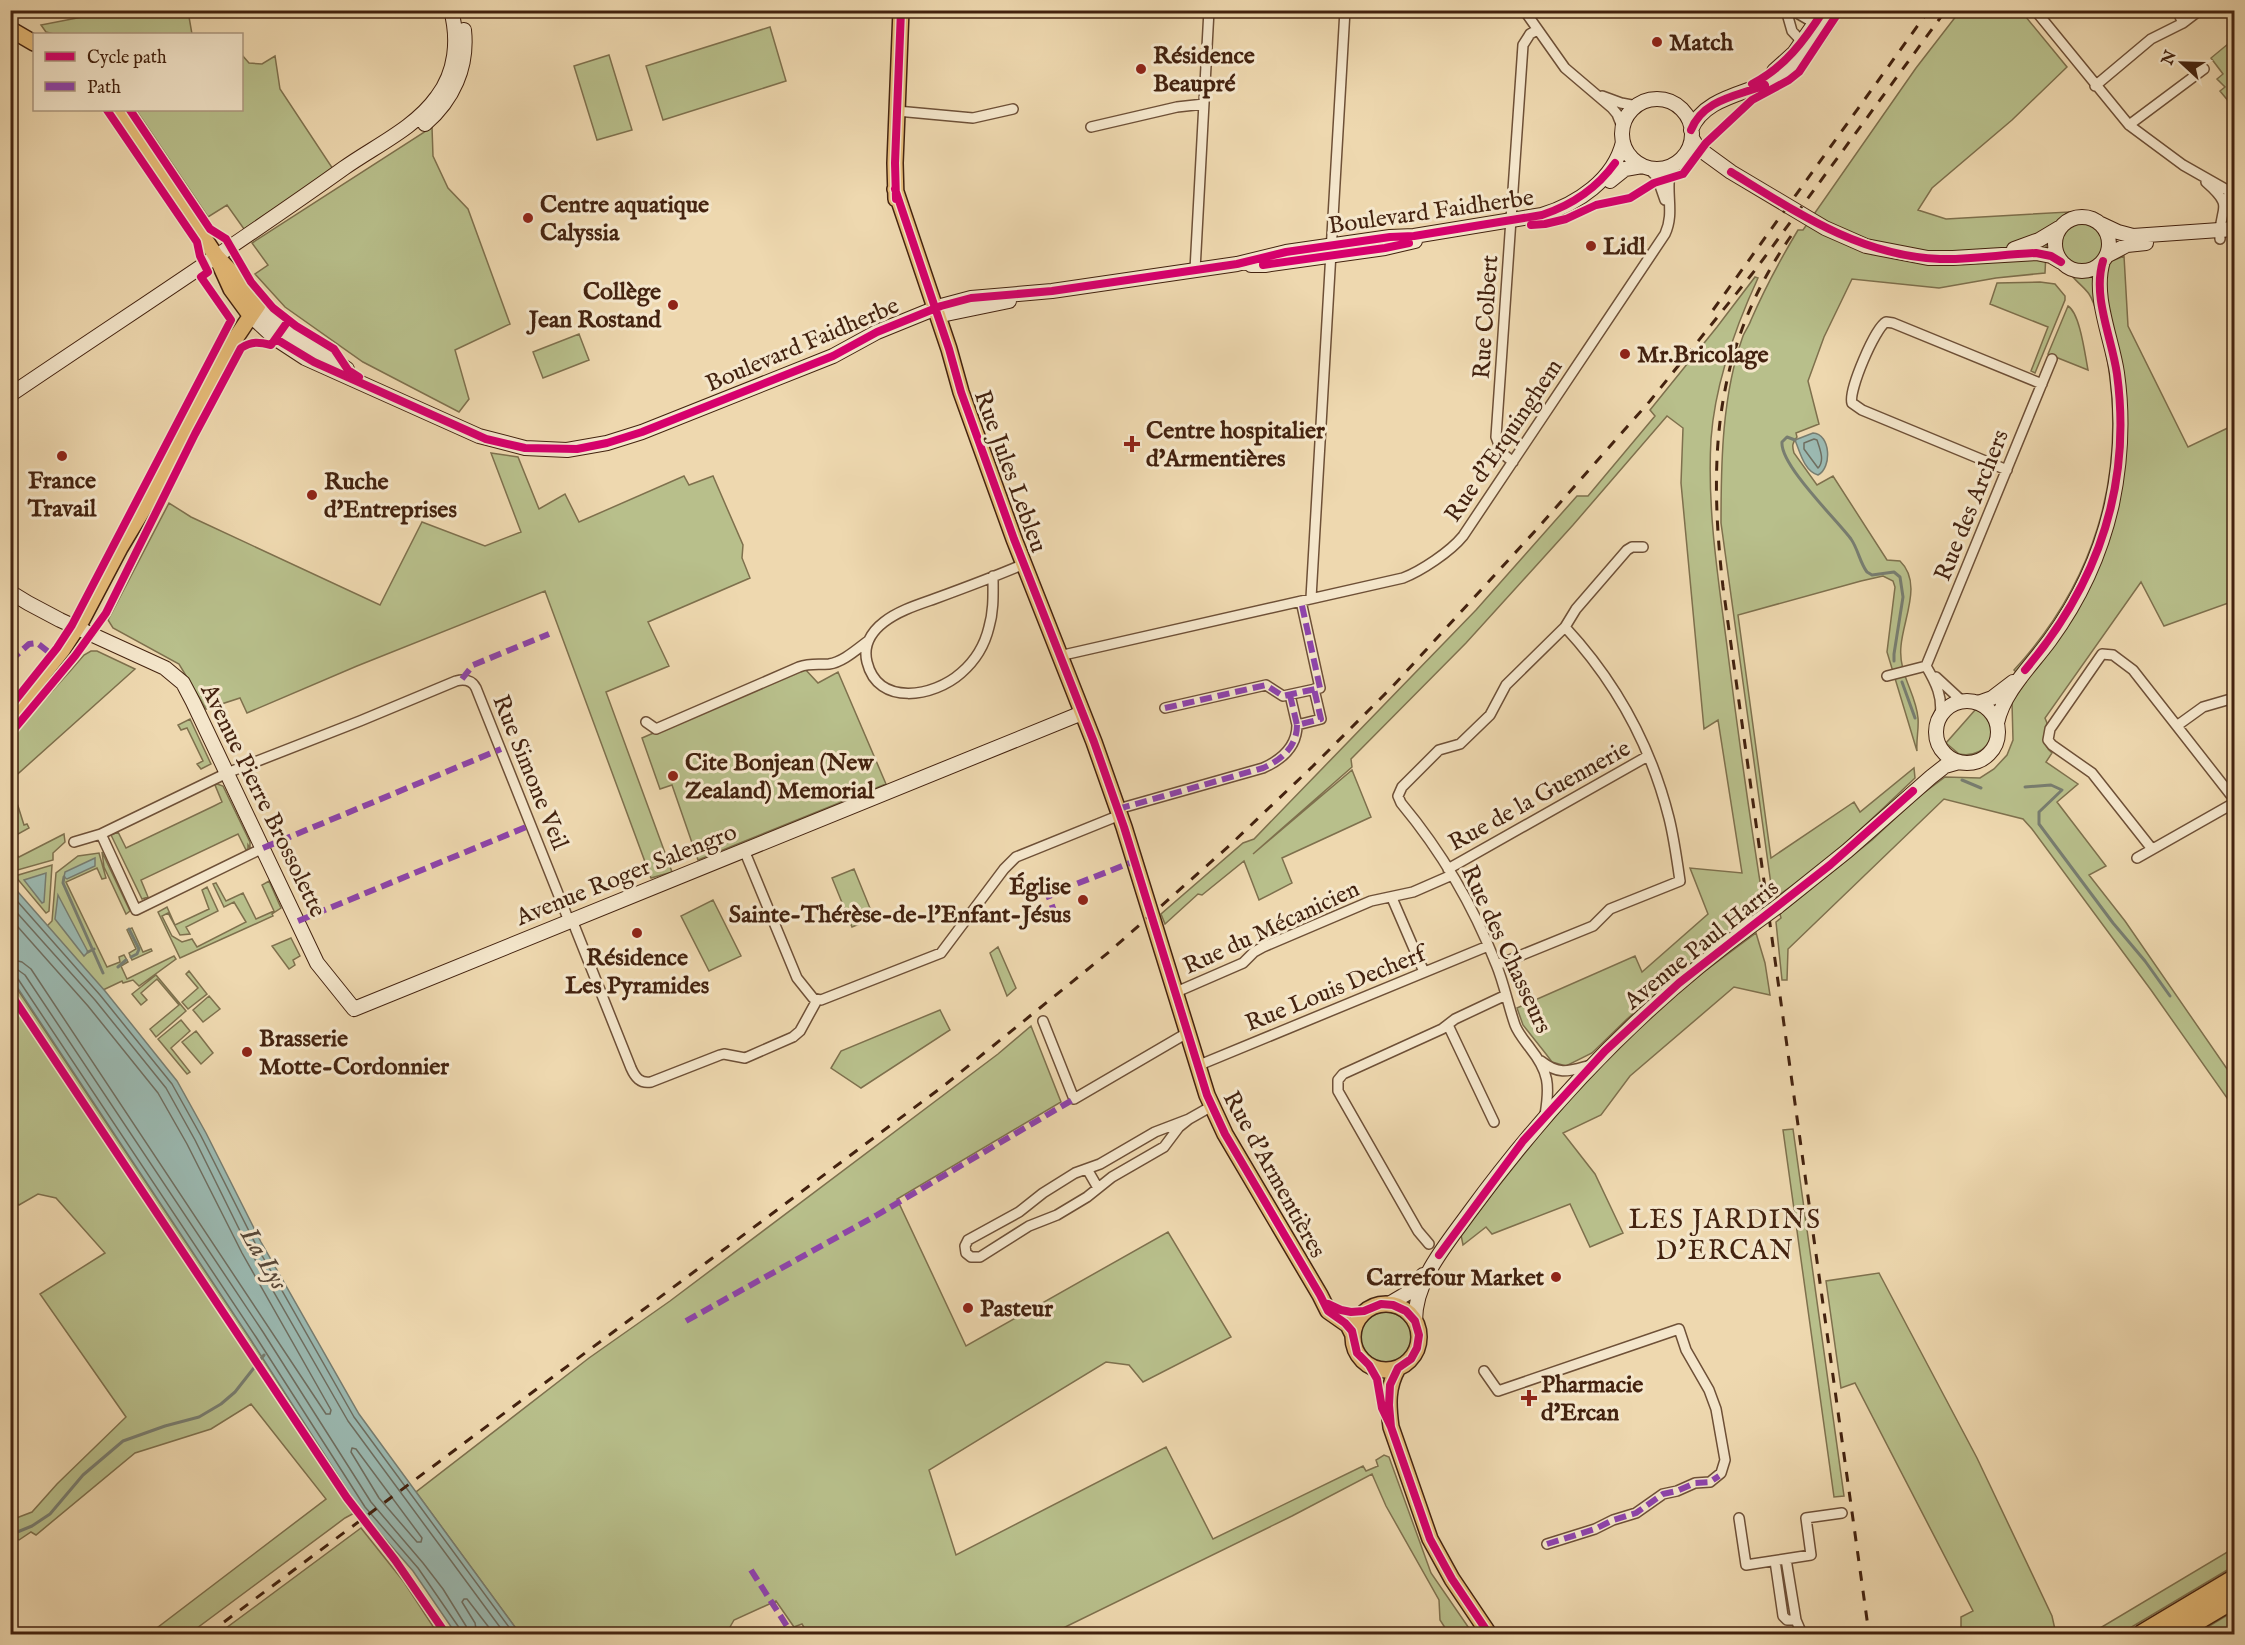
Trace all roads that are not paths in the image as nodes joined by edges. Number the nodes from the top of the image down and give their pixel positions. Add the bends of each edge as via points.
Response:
1 (451, 10) edge
2 (461, 10) edge
3 (901, 10) edge
4 (1209, 10) edge
5 (1345, 10) edge
6 (1524, 10) edge
7 (1786, 10) edge
8 (1792, 10) edge
9 (1824, 10) edge
10 (1836, 10) edge
11 (2035, 10) edge
12 (2177, 10) edge
13 (2200, 10) edge
14 (2183, 23) junction
15 (1819, 27) junction
16 (10, 29) edge
17 (1537, 30) junction
18 (33, 42) edge
19 (1806, 46) junction
20 (2204, 69) dead end
21 (2095, 86) junction
22 (1590, 90) junction
23 (1204, 104) junction
24 (1637, 105) junction
25 (1677, 106) junction
26 (1013, 109) dead end
27 (120, 111) edge
28 (897, 111) junction
29 (2129, 125) junction
30 (1091, 127) dead end
31 (1691, 134) junction
32 (1623, 135) junction
33 (1677, 163) junction
34 (1645, 167) junction
35 (1731, 172) junction
36 (2200, 176) junction
37 (310, 193) junction
38 (2235, 204) edge
39 (1670, 220) junction
40 (2099, 223) junction
41 (1510, 224) junction
42 (2061, 227) junction
43 (2235, 229) edge
44 (2220, 234) junction
45 (2235, 238) edge
46 (1331, 250) junction
47 (216, 256) junction
48 (1985, 256) junction
49 (2104, 259) junction
50 (2065, 265) junction
51 (1195, 270) junction
52 (254, 310) junction
53 (933, 314) junction
54 (2105, 316) junction
55 (2052, 359) dead end
56 (2042, 384) junction
57 (10, 395) edge
58 (1513, 462) junction
59 (2007, 470) junction
60 (1643, 547) dead end
61 (1024, 564) junction
62 (993, 576) junction
63 (10, 592) edge
64 (1311, 598) junction
65 (1300, 601) junction
66 (1565, 627) junction
67 (82, 630) junction
68 (868, 641) junction
69 (1059, 656) junction
70 (1926, 666) junction
71 (2025, 670) junction
72 (1887, 676) dead end
73 (1317, 688) junction
74 (1290, 695) junction
75 (2235, 698) edge
76 (1962, 701) junction
77 (1978, 703) junction
78 (1165, 708) dead end
79 (1082, 713) junction
80 (10, 716) edge
81 (1940, 716) junction
82 (646, 722) dead end
83 (1996, 723) junction
84 (10, 724) edge
85 (1297, 725) junction
86 (2178, 725) junction
87 (1940, 747) junction
88 (1648, 756) junction
89 (1959, 762) junction
90 (227, 773) junction
91 (1913, 791) junction
92 (2235, 798) edge
93 (2235, 803) edge
94 (1119, 812) junction
95 (101, 834) junction
96 (74, 842) dead end
97 (263, 848) junction
98 (2152, 849) junction
99 (744, 850) junction
100 (2137, 858) dead end
101 (1450, 872) junction
102 (1392, 898) junction
103 (570, 921) junction
104 (1156, 933) joint
105 (1488, 946) junction
106 (1497, 965) junction
107 (1424, 972) junction
108 (1174, 993) junction
109 (1506, 995) junction
110 (817, 1000) junction
111 (354, 1009) joint
112 (1043, 1021) dead end
113 (1448, 1025) junction
114 (1187, 1034) junction
115 (1539, 1060) junction
116 (1591, 1065) junction
117 (1197, 1066) junction
118 (1212, 1106) junction
119 (1545, 1115) junction
120 (1189, 1119) junction
121 (1494, 1122) dead end
122 (1087, 1169) junction
123 (1098, 1188) junction
124 (1429, 1244) dead end
125 (1439, 1255) junction
126 (1320, 1295) junction
127 (1389, 1304) junction
128 (1367, 1310) junction
129 (1415, 1321) junction
130 (1353, 1335) junction
131 (1369, 1365) junction
132 (1398, 1368) junction
133 (1484, 1371) dead end
134 (1391, 1427) junction
135 (1842, 1513) dead end
136 (1739, 1518) dead end
137 (1547, 1544) dead end
138 (1786, 1559) junction
139 (1775, 1561) junction
140 (2235, 1579) edge
141 (2235, 1599) edge
142 (1796, 1620) junction
143 (1489, 1635) edge
144 (1802, 1635) edge
145 (2142, 1635) edge
146 (2175, 1635) edge

1 - 37 street via 456,36 453,61 436,99 410,124
2 - 37 street via 465,38 462,65 454,90 442,107 411,134
3 - 28 main road, Rue Jules Lebleu
4 - 23 street
5 - 46 street
6 - 17 street
7 - 19 street via 1792,31
8 - 15 street
9 - 15 street
10 - 15 street
11 - 21 street
12 - 14 street
13 - 14 street
14 - 21 street via 2156,36
15 - 19 street
16 - 18 main road
17 - 22 street via 1565,68
17 - 41 street, Rue Colbert via 1523,45
19 - 25 street via 1751,84 1705,102
19 - 31 street via 1796,66 1780,77 1705,108
20 - 29 street
21 - 29 street
22 - 24 street via 1617,102
22 - 32 street via 1615,111
23 - 30 street
23 - 51 street
24 - 25 street via 1657,99
24 - 32 street via 1628,116
25 - 31 street via 1686,114
26 - 28 street via 973,118
27 - 47 main road, Boulevard Faidherbe
28 - 53 main road, Rue Jules Lebleu via 896,189
29 - 36 street
31 - 33 street via 1688,150
31 - 35 street, Avenue Paul Harris via 1701,150
32 - 34 street via 1629,155
32 - 41 street, Boulevard Faidherbe via 1616,164 1582,196 1553,211
33 - 34 street via 1661,169
33 - 35 street, Avenue Paul Harris via 1702,160
33 - 39 street via 1668,184
34 - 39 street via 1659,181
34 - 41 street, Boulevard Faidherbe via 1622,171 1591,198 1559,216 1528,226
35 - 48 street, Avenue Paul Harris via 1825,228 1866,246 1928,258
36 - 38 street via 2227,190
36 - 44 street via 2224,203
37 - 47 street
39 - 58 street, Rue d'Erquinghem via 1660,241
40 - 42 street via 2079,217
40 - 44 street via 2131,236
40 - 49 street via 2108,237
41 - 46 street, Boulevard Faidherbe via 1385,248
41 - 58 street, Rue Colbert via 1497,437 1502,453
42 - 48 street, Avenue Paul Harris via 2032,243
42 - 50 street via 2054,244 2056,255
43 - 44 street
44 - 45 street
44 - 49 street via 2127,245
46 - 51 street, Boulevard Faidherbe via 1265,265 1236,264
46 - 64 street
47 - 52 main road, Boulevard Faidherbe via 228,284
47 - 57 street
48 - 50 street, Avenue Paul Harris via 2036,253 2051,255
49 - 50 street via 2089,270 2078,271
49 - 54 street, Avenue Paul Harris via 2099,282
50 - 54 street, Avenue Paul Harris via 2092,287
51 - 53 street, Boulevard Faidherbe
52 - 53 street, Boulevard Faidherbe via 269,334 298,354 491,441 567,450 630,437 833,356 861,339
52 - 67 main road via 225,354
53 - 61 main road, Rue Jules Lebleu
54 - 71 street, Avenue Paul Harris via 2120,413 2120,449 2112,504 2079,594 2050,641
55 - 56 street, Rue des Archers
56 - 59 street, Rue des Archers
56 - 59 street via 1889,322 1878,330 1852,390 1852,402 1862,410
58 - 64 street, Rue d'Erquinghem via 1458,542 1418,570 1403,578
59 - 70 street, Rue des Archers
60 - 66 street via 1628,550 1572,613
61 - 62 street
61 - 69 main road, Rue Jules Lebleu
62 - 68 street via 896,615 878,627
62 - 68 street via 992,615 983,645 963,672 945,684 919,694 886,688 873,677 868,665
63 - 67 street, Avenue Pierre Brossolette
64 - 65 street, Rue d'Erquinghem
65 - 69 street, Rue d'Erquinghem
65 - 73 street
66 - 88 street via 1617,695
66 - 101 street, Rue des Chasseurs via 1506,685 1491,714 1462,743 1439,750 1402,787 1398,796 1401,803
67 - 80 main road
67 - 84 main road via 57,672
67 - 90 street, Avenue Pierre Brossolette via 158,664 178,678
68 - 82 street via 843,658 799,667 656,729
69 - 79 main road, Rue Jules Lebleu
70 - 72 street
70 - 76 street
70 - 81 street via 1939,690
71 - 77 street, Avenue Paul Harris via 1996,695
71 - 83 street, Avenue Paul Harris
73 - 74 street
73 - 85 street via 1322,719
74 - 78 street via 1283,696 1266,685
74 - 85 street
75 - 86 street via 2203,707
76 - 77 street
76 - 81 street
77 - 83 street via 1991,712
79 - 94 main road, Rue Jules Lebleu
79 - 99 street, Avenue Roger Salengro
81 - 87 street, Avenue Paul Harris via 1936,732
83 - 89 street, Avenue Paul Harris via 1997,739 1989,753 1974,762
85 - 94 street via 1291,747 1276,762
86 - 92 street
86 - 98 street via 2129,666 2114,655 2105,654 2097,659 2048,732 2052,745 2092,773
87 - 89 street
87 - 91 street, Avenue Paul Harris via 1934,765
88 - 101 street, Rue de la Guennerie
88 - 106 street via 1669,817 1680,881 1610,909 1593,926
89 - 91 street, Avenue Paul Harris via 1946,766
90 - 95 street
90 - 97 street, Avenue Pierre Brossolette
90 - 103 street, Rue Simone Veil via 456,681 469,681 480,696
91 - 116 street, Avenue Paul Harris, bridge via 1847,851 1671,989
93 - 98 street
94 - 104 main road, Rue Jules Lebleu
94 - 110 street via 1016,857 942,953
95 - 96 street
95 - 97 street via 136,910
97 - 111 street, Avenue Pierre Brossolette via 317,963
98 - 100 street
99 - 103 street, Avenue Roger Salengro
99 - 110 street via 797,978
101 - 102 street, Rue du Mécanicien via 1413,892
101 - 105 street, Rue des Chasseurs
102 - 107 street
102 - 108 street, Rue du Mécanicien via 1371,901 1263,947 1243,963
103 - 110 street via 631,1068 644,1082 720,1055 749,1057 793,1037
103 - 111 street, Avenue Roger Salengro
104 - 108 main road, Rue d'Armentières
105 - 106 street, Rue des Chasseurs
105 - 107 street, Rue Louis Decherf
106 - 109 street, Rue des Chasseurs
107 - 117 street, Rue Louis Decherf
108 - 114 main road, Rue d'Armentières
109 - 113 street via 1455,1018
109 - 115 street, Rue des Chasseurs via 1516,1027
112 - 114 street via 1074,1099
113 - 121 street
113 - 124 street via 1343,1074 1337,1085 1418,1231
114 - 117 main road, Rue d'Armentières
115 - 116 street, Rue des Chasseurs via 1560,1071
115 - 119 street, Rue des Chasseurs via 1549,1084
116 - 119 street, Avenue Paul Harris
117 - 118 main road, Rue d'Armentières
118 - 120 street
118 - 126 main road, Rue d'Armentières
119 - 125 street, Avenue Paul Harris
120 - 122 street via 1155,1132
120 - 123 street via 1164,1147
122 - 123 street
122 - 123 street via 971,1238 965,1244 966,1253 980,1257
125 - 127 street, Avenue Paul Harris via 1406,1294
125 - 129 street, Avenue Paul Harris via 1418,1297
126 - 128 main road, Rue d'Armentières via 1341,1310
126 - 130 main road, Rue d'Armentières via 1328,1311 1348,1326
127 - 128 main road
127 - 129 main road via 1406,1311
128 - 130 main road via 1356,1323
129 - 132 main road via 1417,1348 1411,1359
130 - 131 main road via 1357,1353
131 - 132 main road via 1381,1370
131 - 134 main road
132 - 134 main road via 1390,1387
133 - 137 street via 1498,1391 1679,1329 1716,1408 1725,1460 1719,1476 1663,1494 1636,1513
134 - 143 main road via 1430,1539
135 - 138 street via 1806,1518 1811,1555
136 - 139 street via 1746,1565
138 - 139 street
138 - 142 street
139 - 142 street via 1783,1616
140 - 145 highway
141 - 146 highway
142 - 144 street

